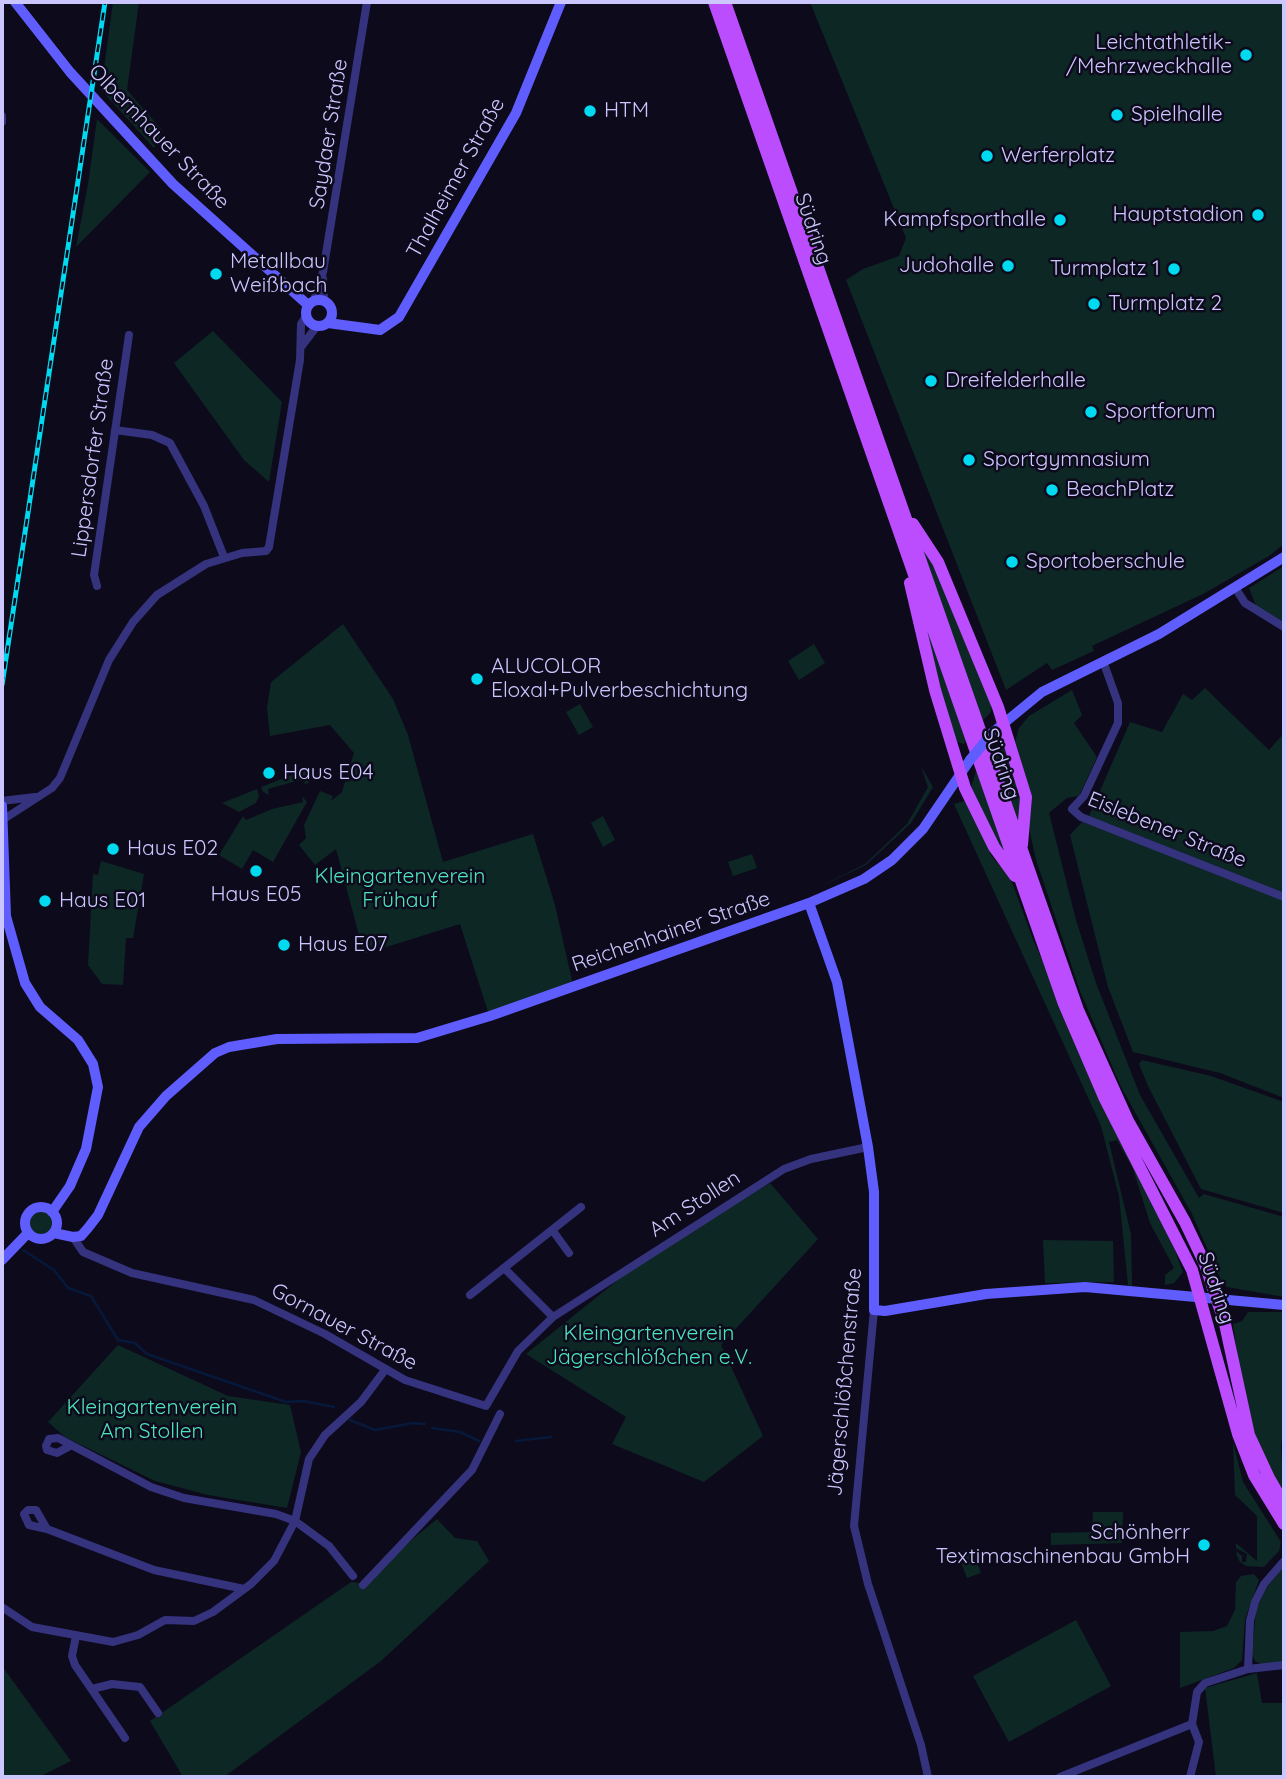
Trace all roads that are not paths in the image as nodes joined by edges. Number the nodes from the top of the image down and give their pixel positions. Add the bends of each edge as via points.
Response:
1 (15, 2) edge
2 (367, 2) edge
3 (561, 2) edge
4 (717, 4) edge
5 (2, 116) edge
6 (2, 122) edge
7 (313, 304) junction
8 (330, 319) junction
9 (317, 326) junction
10 (129, 335) dead end
11 (301, 347) junction
12 (115, 430) junction
13 (903, 509) junction
14 (905, 548) junction
15 (224, 557) junction
16 (1284, 557) edge
17 (97, 586) dead end
18 (1236, 589) junction
19 (1284, 626) edge
20 (1103, 661) junction
21 (1003, 724) junction
22 (962, 771) junction
23 (38, 797) junction
24 (2, 803) edge
25 (4, 819) junction
26 (1023, 853) junction
27 (1024, 888) junction
28 (1284, 897) edge
29 (809, 903) junction
30 (868, 1147) junction
31 (581, 1207) dead end
32 (52, 1212) junction
33 (553, 1231) junction
34 (28, 1233) junction
35 (54, 1233) junction
36 (73, 1237) junction
37 (569, 1253) dead end
38 (2, 1260) edge
39 (504, 1268) junction
40 (470, 1295) dead end
41 (1201, 1296) junction
42 (1217, 1297) junction
43 (1284, 1305) edge
44 (874, 1310) junction
45 (553, 1317) junction
46 (385, 1370) junction
47 (486, 1406) joint
48 (500, 1414) dead end
49 (70, 1446) dead end
50 (1284, 1504) edge
51 (295, 1521) junction
52 (1284, 1524) edge
53 (47, 1529) dead end
54 (1284, 1561) edge
55 (353, 1576) dead end
56 (363, 1585) dead end
57 (244, 1589) junction
58 (2, 1607) edge
59 (76, 1636) junction
60 (1284, 1665) edge
61 (1248, 1669) junction
62 (92, 1689) junction
63 (158, 1713) dead end
64 (1192, 1724) junction
65 (125, 1738) dead end
66 (928, 1777) edge
67 (1060, 1777) edge
68 (1190, 1777) edge

1 - 7 main road, Olbernhauer Straße via 70,72 173,184
2 - 7 street, Saydaer Straße via 323,272
3 - 8 main road, Thalheimer Straße via 516,113 399,317 380,330
4 - 13 main road, Südring
4 - 14 main road, Südring
5 - 6 street
7 - 8 main road via 330,306
7 - 9 main road
7 - 11 street, Saydaer Straße via 301,324
8 - 9 main road, Thalheimer Straße
9 - 11 street, Saydaer Straße
10 - 12 street, Lippersdorfer Straße
11 - 15 street, Saydaer Straße via 269,547
12 - 15 street via 152,435 170,443
12 - 17 street, Lippersdorfer Straße via 94,575
13 - 21 main road via 938,562
13 - 26 main road, Südring
14 - 22 main road via 935,690
14 - 27 main road, Südring
15 - 23 street via 189,572 157,595 133,622 109,660 61,778
16 - 18 main road, Reichenhainer Straße
18 - 19 street via 1245,603
18 - 20 main road, Reichenhainer Straße
20 - 21 main road, Reichenhainer Straße via 1042,692
20 - 28 street, Eislebener Straße via 1118,703 1118,723 1084,796 1072,809 1081,817
21 - 22 main road, Reichenhainer Straße, bridge
21 - 26 main road via 1026,797
22 - 27 main road via 965,788 994,847
22 - 29 main road, Reichenhainer Straße via 923,829 892,860 864,879
23 - 24 street
23 - 25 street
24 - 25 main road
25 - 32 main road via 6,916 25,983 40,1007 78,1040 93,1063 98,1087 86,1149
26 - 42 main road, Südring via 1090,1040 1128,1121 1193,1237
27 - 41 main road, Südring via 1091,1070 1183,1250
29 - 30 main road, Jägerschlößchenstraße via 837,982
29 - 36 main road, Reichenhainer Straße via 417,1038 277,1039 229,1046 204,1061 143,1121 98,1215 80,1236
30 - 44 main road, Jägerschlößchenstraße via 874,1192
30 - 45 street, Am Stollen via 811,1158 784,1169
31 - 33 street
32 - 34 main road via 40,1207 30,1211 25,1224
32 - 35 main road via 57,1222
33 - 37 street
33 - 39 street
34 - 35 main road via 40,1239
34 - 38 main road
35 - 36 main road
36 - 46 street, Gornauer Straße via 83,1252 144,1278 231,1293 280,1311
39 - 40 street
39 - 45 street
41 - 42 main road
41 - 44 main road via 1085,1287 995,1293
41 - 52 main road, Südring via 1245,1453
42 - 43 main road
42 - 50 main road, Südring via 1250,1435
44 - 66 street, Jägerschlößchenstraße via 855,1529
45 - 47 street, Am Stollen via 518,1351
46 - 47 street, Gornauer Straße via 436,1392
46 - 51 street via 309,1459
48 - 56 street via 472,1470
49 - 51 street via 162,1490
51 - 55 street via 329,1546
51 - 57 street via 274,1561
53 - 57 street via 154,1570
54 - 61 street via 1255,1602
57 - 59 street via 194,1621 164,1620 123,1641
58 - 59 street via 32,1627
59 - 62 street via 72,1656
60 - 61 street
61 - 64 street via 1200,1687
62 - 63 street via 111,1684 140,1687
62 - 65 street
64 - 67 street
64 - 68 street via 1199,1742

